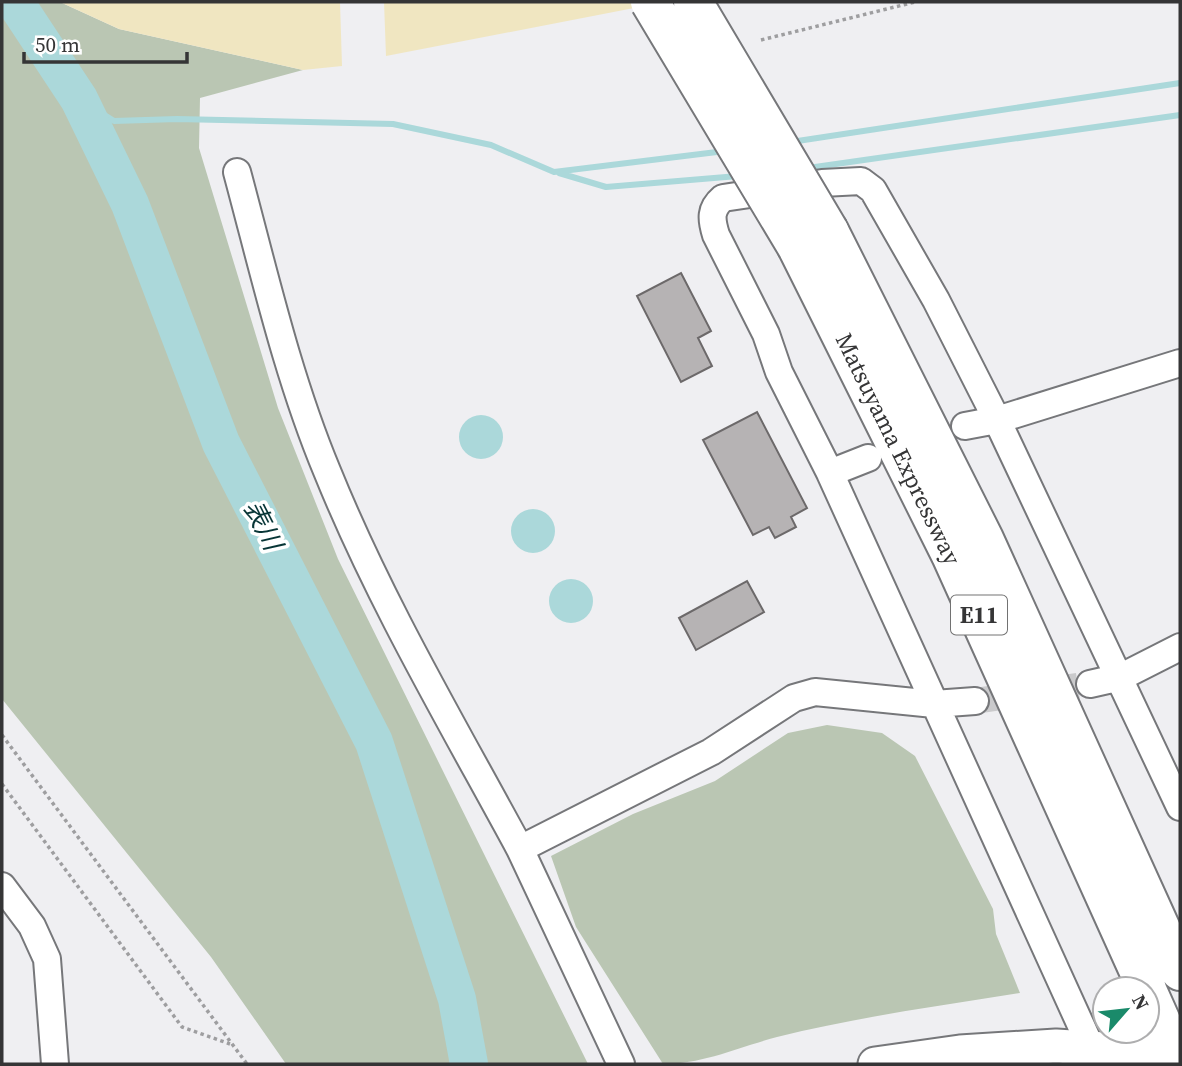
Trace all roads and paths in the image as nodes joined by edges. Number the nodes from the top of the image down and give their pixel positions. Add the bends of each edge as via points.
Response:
1 (650, 2) edge
2 (693, 2) edge
3 (915, 2) edge
4 (761, 40) dead end
5 (237, 172) dead end
6 (813, 239) junction
7 (1180, 363) edge
8 (997, 420) junction
9 (965, 426) dead end
10 (868, 458) dead end
11 (830, 473) junction
12 (1180, 647) edge
13 (1121, 677) junction
14 (1090, 684) tunnel mouth
15 (975, 701) tunnel mouth
16 (934, 704) junction
17 (2, 736) edge
18 (2, 784) edge
19 (1180, 807) edge
20 (520, 849) junction
21 (2, 886) edge
22 (1180, 971) edge
23 (1141, 975) edge
24 (1161, 1040) edge
25 (232, 1045) junction
26 (1095, 1056) edge
27 (1166, 1058) edge
28 (55, 1064) edge
29 (247, 1064) edge
30 (621, 1064) edge
31 (875, 1064) edge

1 - 6 highway, Matsuyama Expressway / E11, bridge
2 - 6 highway, Matsuyama Expressway / E11, bridge
3 - 4 path
5 - 20 street via 280,334 326,471 384,595
6 - 22 highway, Matsuyama Expressway / E11 via 984,539
6 - 23 highway, Matsuyama Expressway / E11
7 - 8 street
8 - 9 street
8 - 11 street via 873,190 861,181 822,183 723,198 714,205 711,220 716,235
8 - 13 street
10 - 11 street
11 - 16 street
12 - 13 street
13 - 14 street
13 - 19 street
15 - 16 street
16 - 20 street via 815,692 794,698 712,752
16 - 26 street
17 - 25 path
18 - 25 path via 182,1027
20 - 30 street
21 - 28 street via 32,926 47,959
24 - 27 highway, Matsuyama Expressway / E11
25 - 29 path
26 - 27 main road
26 - 31 main road via 1056,1046 960,1052

